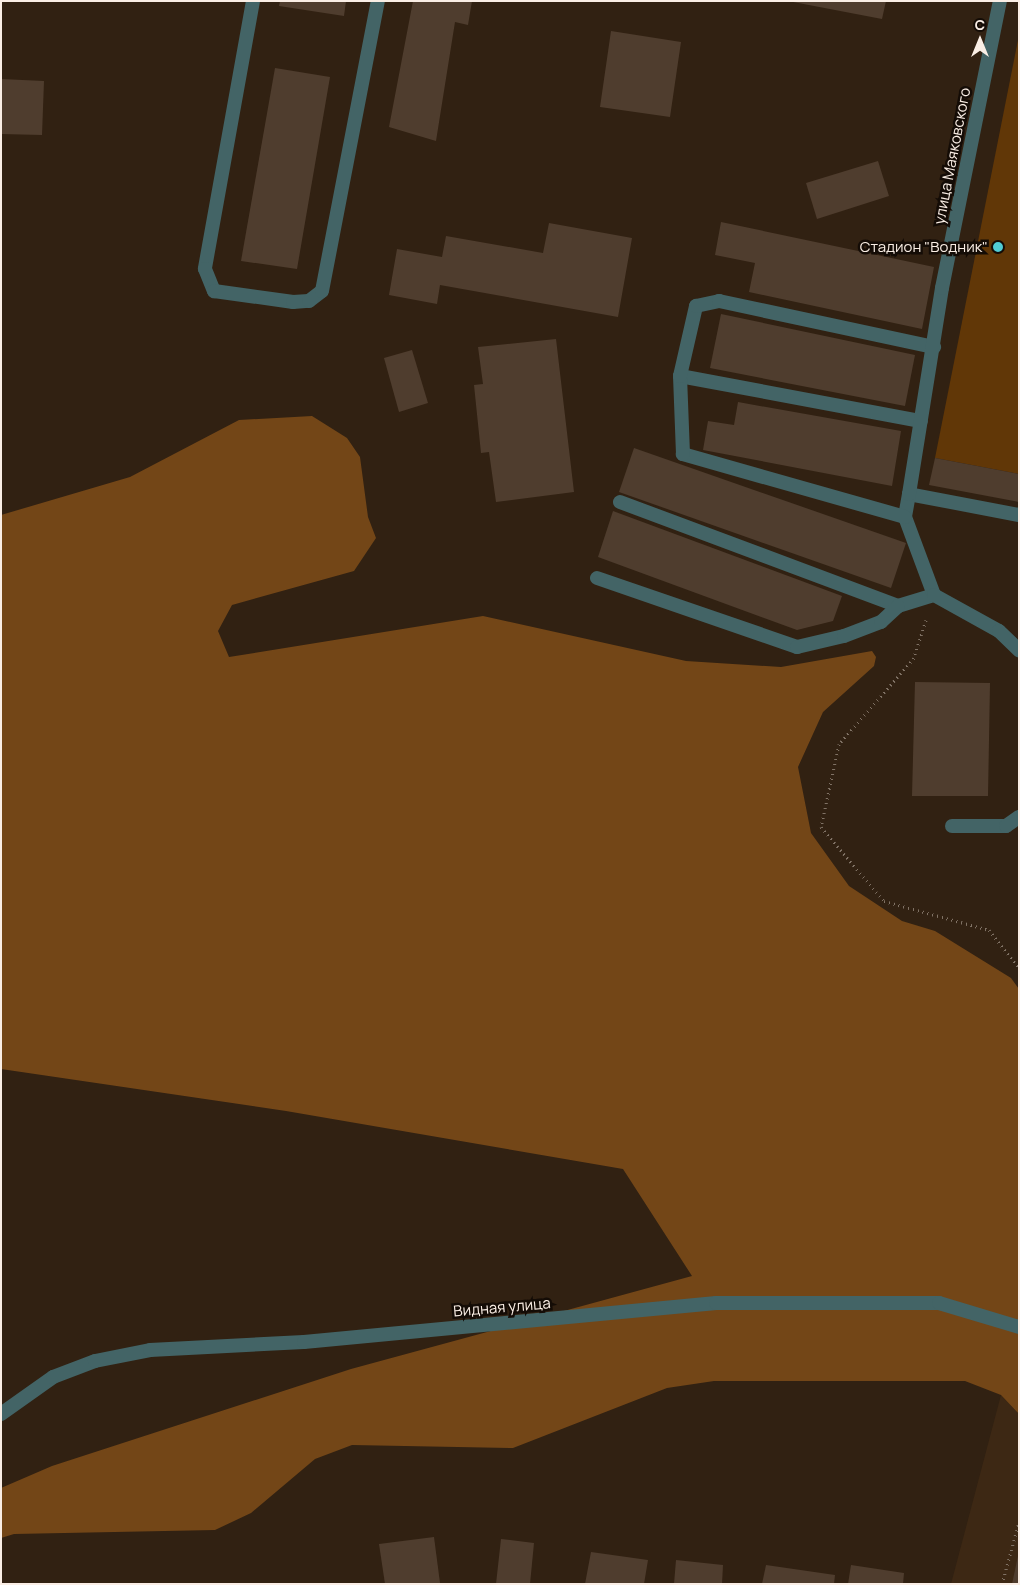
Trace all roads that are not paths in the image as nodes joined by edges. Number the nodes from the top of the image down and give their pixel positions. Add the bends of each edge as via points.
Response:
1 (253, 1) edge
2 (378, 1) edge
3 (1000, 1) edge
4 (934, 346) junction
5 (680, 376) junction
6 (921, 421) junction
7 (909, 494) junction
8 (620, 502) dead end
9 (1019, 515) edge
10 (906, 517) junction
11 (597, 578) dead end
12 (934, 595) junction
13 (898, 606) junction
14 (1019, 650) edge
15 (1019, 817) edge
16 (952, 826) dead end
17 (1019, 1327) edge
18 (1, 1414) edge

1 - 2 street via 205,270 214,291 293,302 309,301 322,291
3 - 4 street, улица Маяковского via 942,288
4 - 5 street via 719,300 696,306
4 - 6 street, улица Маяковского
5 - 6 street
5 - 10 street via 683,454
6 - 7 street, улица Маяковского
7 - 9 street
7 - 10 street, улица Маяковского
8 - 13 street
10 - 12 street
11 - 13 street via 797,647 853,633 880,622
12 - 13 street
12 - 14 street via 999,631
15 - 16 street via 1006,826
17 - 18 street, Видная улица via 939,1303 716,1303 304,1342 150,1350 95,1361 53,1377

